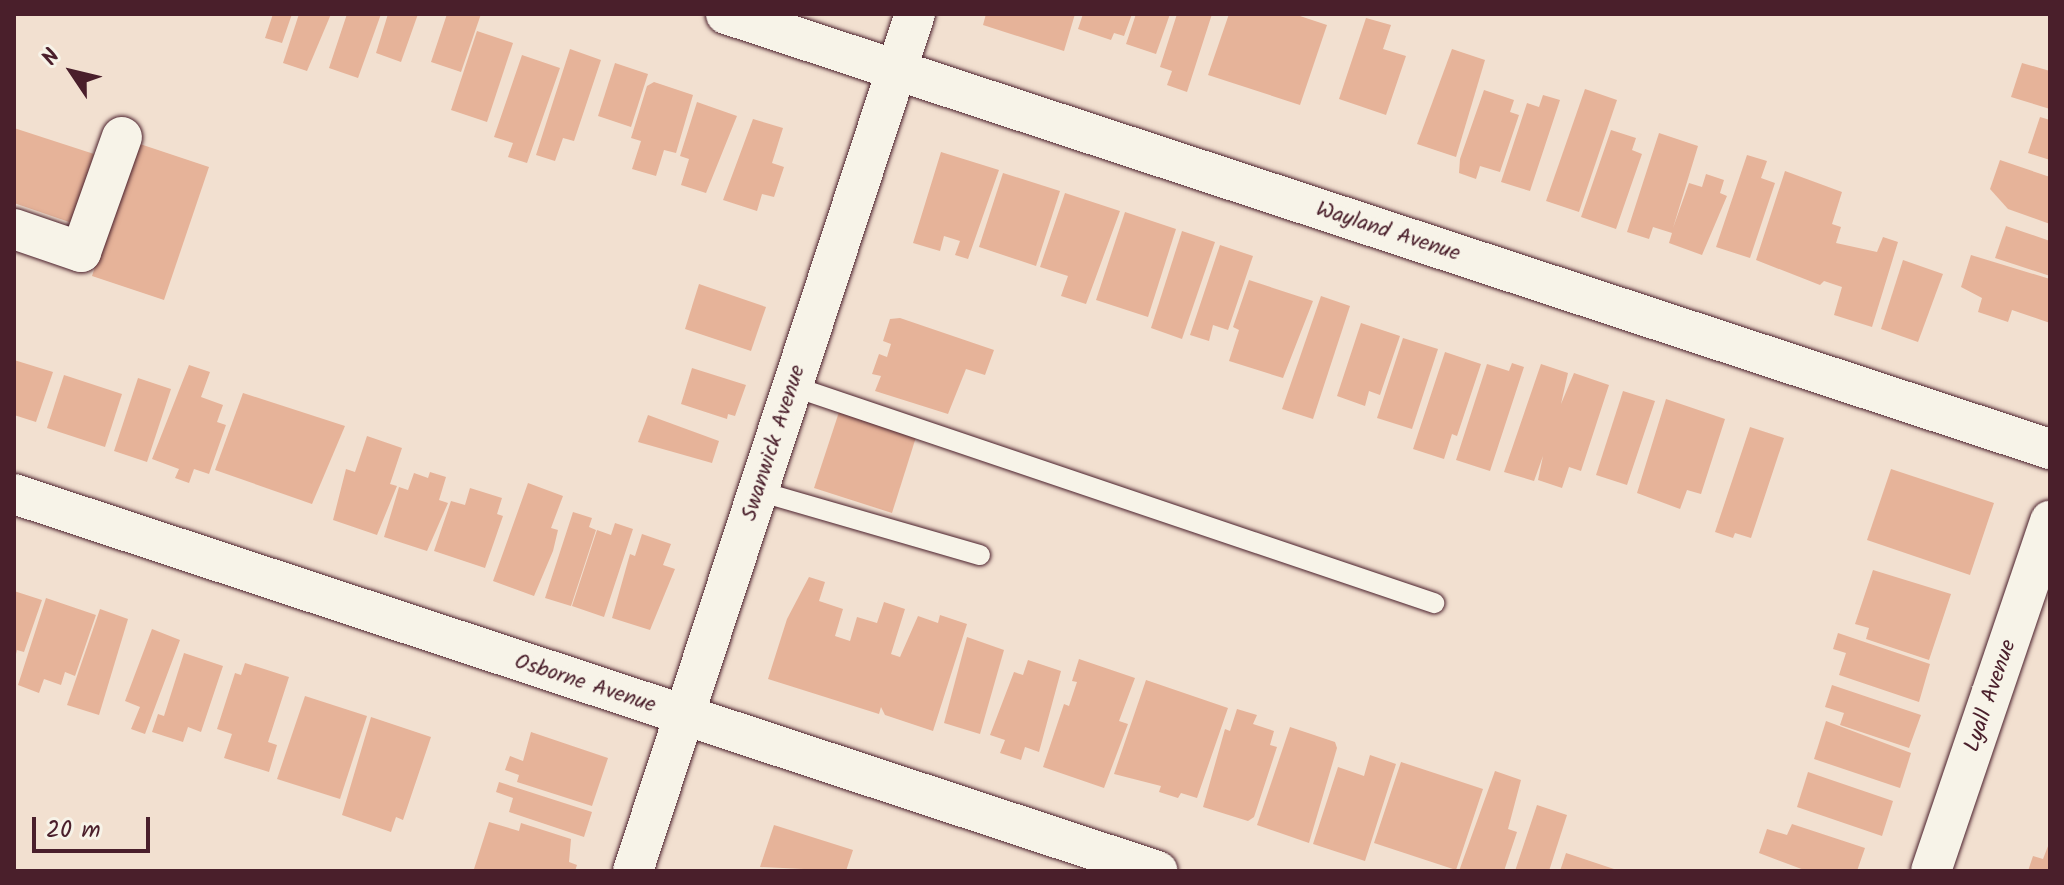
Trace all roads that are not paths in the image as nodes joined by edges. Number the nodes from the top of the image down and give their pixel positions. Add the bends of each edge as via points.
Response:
1 (726, 14) edge
2 (915, 14) edge
3 (895, 71) junction
4 (122, 137) dead end
5 (14, 229) edge
6 (792, 386) junction
7 (2050, 449) edge
8 (758, 491) junction
9 (14, 494) edge
10 (2050, 521) edge
11 (980, 555) dead end
12 (1434, 603) dead end
13 (685, 718) junction
14 (633, 871) edge
15 (1157, 871) edge
16 (1931, 871) edge

1 - 3 street, Wayland Avenue
2 - 3 street, Swanwick Avenue
3 - 6 street, Swanwick Avenue
3 - 7 street, Wayland Avenue
4 - 5 street via 81,252
6 - 8 street, Swanwick Avenue
6 - 12 lane
8 - 11 lane
8 - 13 street, Swanwick Avenue
9 - 13 street, Osborne Avenue
10 - 16 street, Lyall Avenue
13 - 14 street, Swanwick Avenue
13 - 15 street, Osborne Avenue

